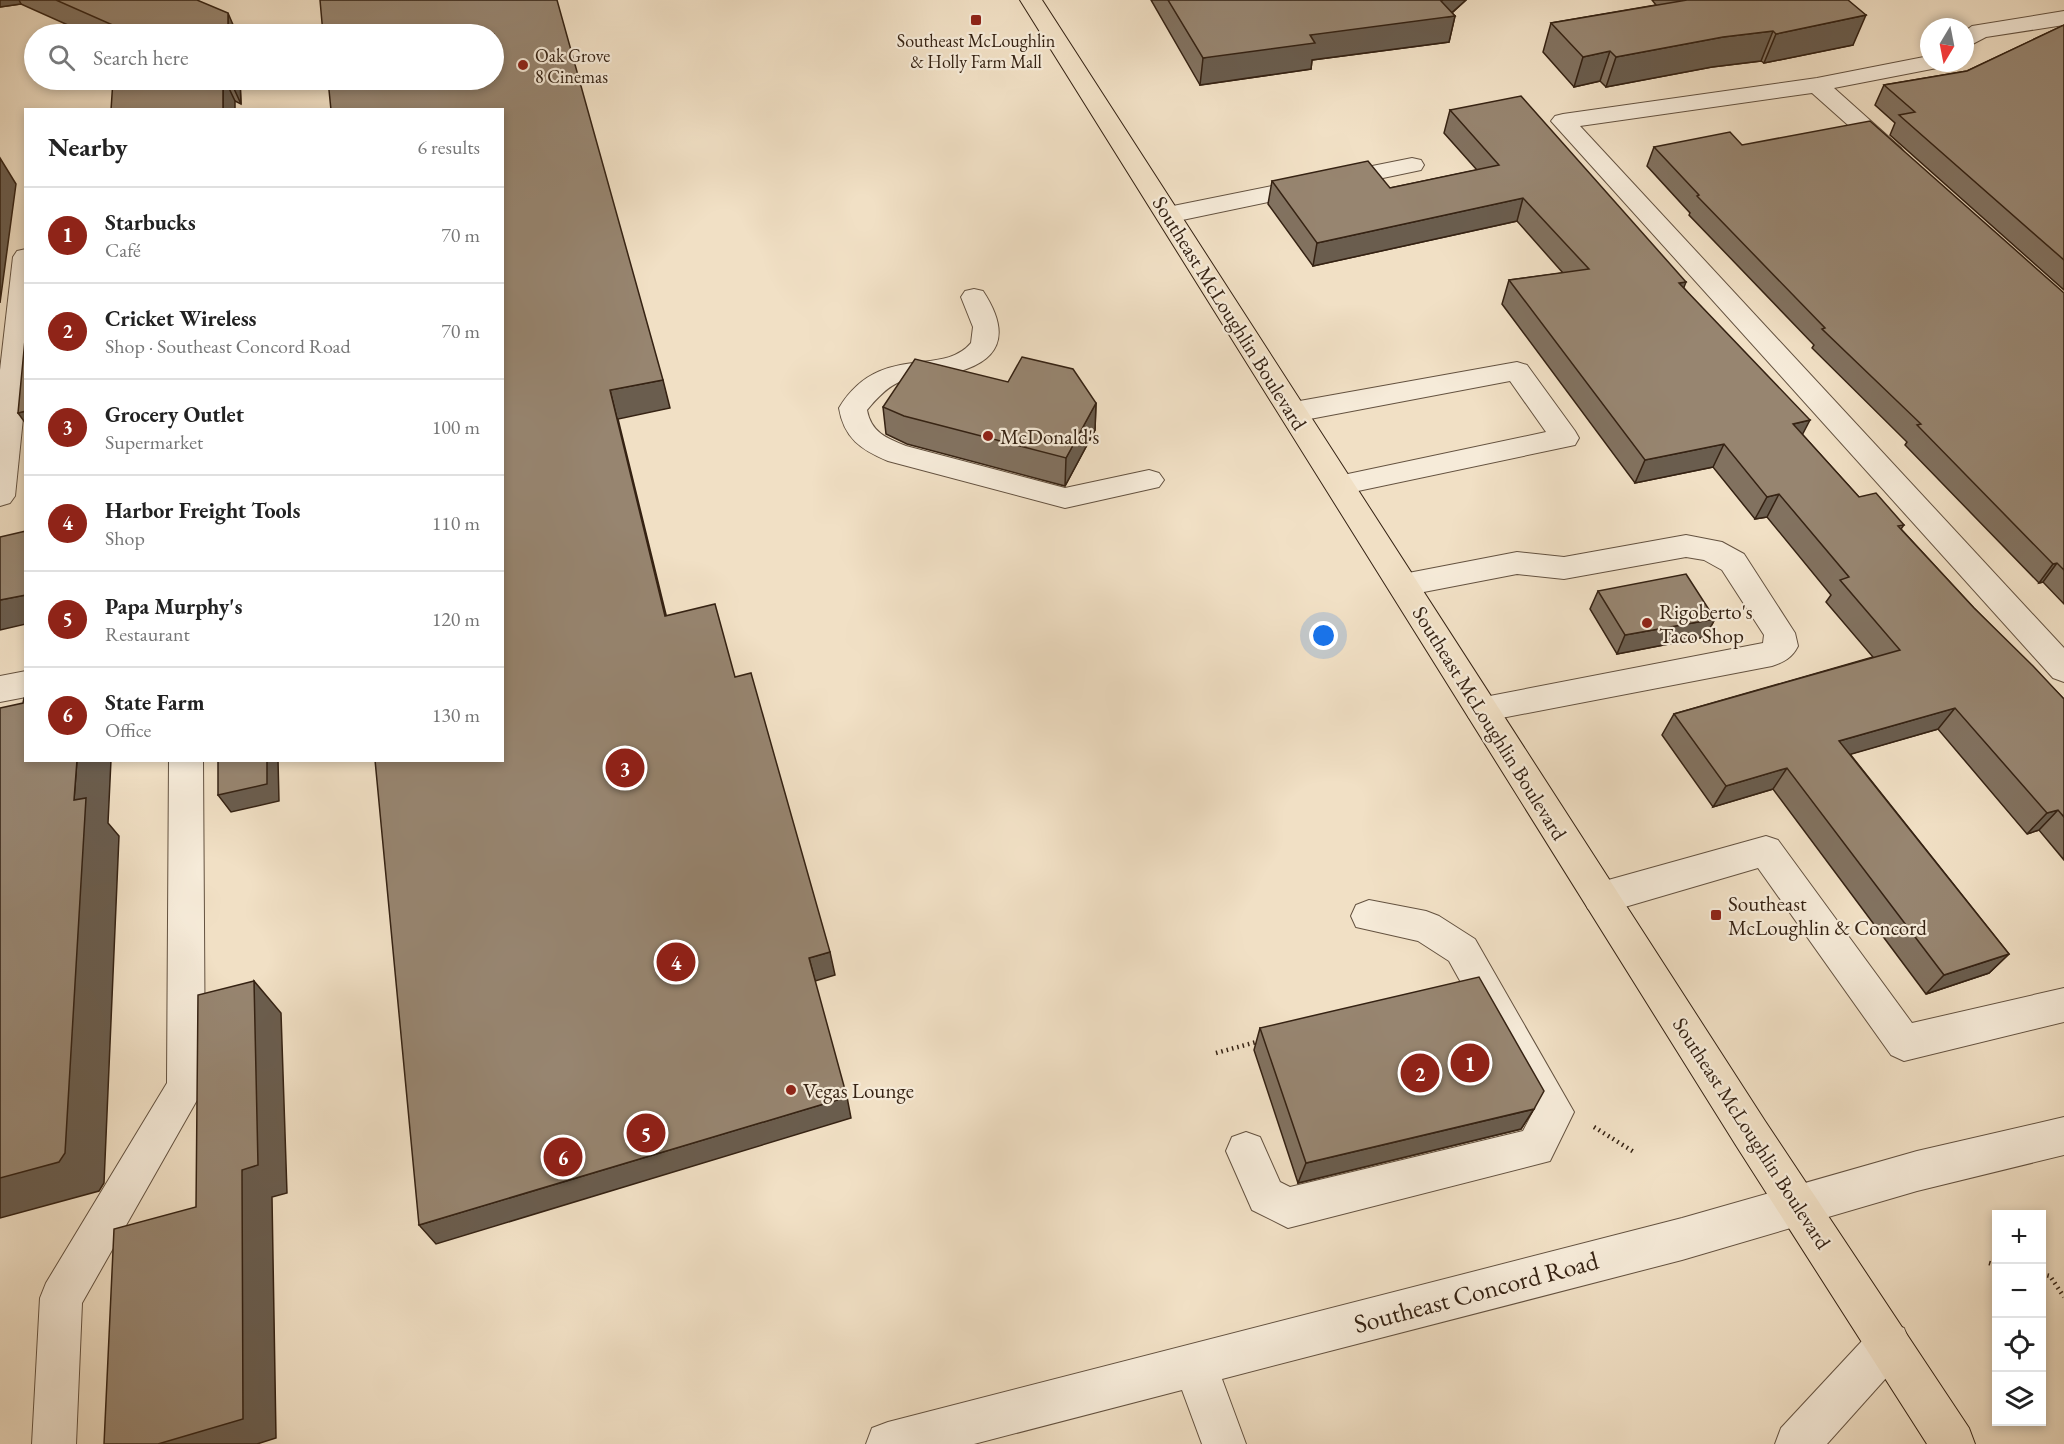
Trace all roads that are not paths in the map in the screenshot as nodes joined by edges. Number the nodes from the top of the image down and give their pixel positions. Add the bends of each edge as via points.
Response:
1 (1031, 0) edge
2 (2064, 18) edge
3 (1974, 35) edge
4 (1920, 65) edge
5 (1817, 85) junction
6 (1412, 165) dead end
7 (1914, 172) edge
8 (1168, 215) junction
9 (24, 275) edge
10 (974, 297) dead end
11 (1294, 412) junction
12 (1149, 480) dead end
13 (1339, 485) junction
14 (0, 496) edge
15 (1403, 585) junction
16 (2064, 669) edge
17 (24, 684) edge
18 (0, 689) edge
19 (1481, 709) junction
20 (186, 762) edge
21 (1601, 898) junction
22 (1369, 916) dead end
23 (2064, 1005) edge
24 (2064, 1136) edge
25 (1246, 1151) dead end
26 (1799, 1205) junction
27 (1888, 1343) junction
28 (1195, 1365) junction
29 (54, 1444) edge
30 (888, 1444) edge
31 (1224, 1444) edge
32 (1797, 1444) edge
33 (1953, 1444) edge

1 - 8 main road, Southeast McLoughlin Boulevard
2 - 3 street
4 - 5 street
5 - 7 street
5 - 16 street via 1563,121
6 - 8 street
8 - 11 main road, Southeast McLoughlin Boulevard
9 - 14 street
10 - 12 street via 987,330 984,343 969,361 891,375 870,388 853,408 855,426 872,444 1065,498
11 - 13 main road, Southeast McLoughlin Boulevard
11 - 13 street via 1517,371 1565,438
13 - 15 main road, Southeast McLoughlin Boulevard
15 - 19 main road, Southeast McLoughlin Boulevard
15 - 19 street via 1517,563 1564,568 1686,546 1712,550 1733,562 1779,633 1782,645 1772,654
17 - 18 street
19 - 21 main road, Southeast McLoughlin Boulevard
20 - 29 street via 186,1086 61,1298
21 - 23 street via 1766,851 1904,1043
21 - 26 main road, Southeast McLoughlin Boulevard
22 - 25 street via 1426,927 1461,950 1554,1112 1536,1147 1288,1208 1266,1196
24 - 26 street, Southeast Concord Road via 1917,1171
26 - 27 main road, Southeast McLoughlin Boulevard
26 - 28 street, Southeast Concord Road
27 - 32 street
27 - 33 main road, Southeast McLoughlin Boulevard
28 - 30 street, Southeast Concord Road
28 - 31 street

